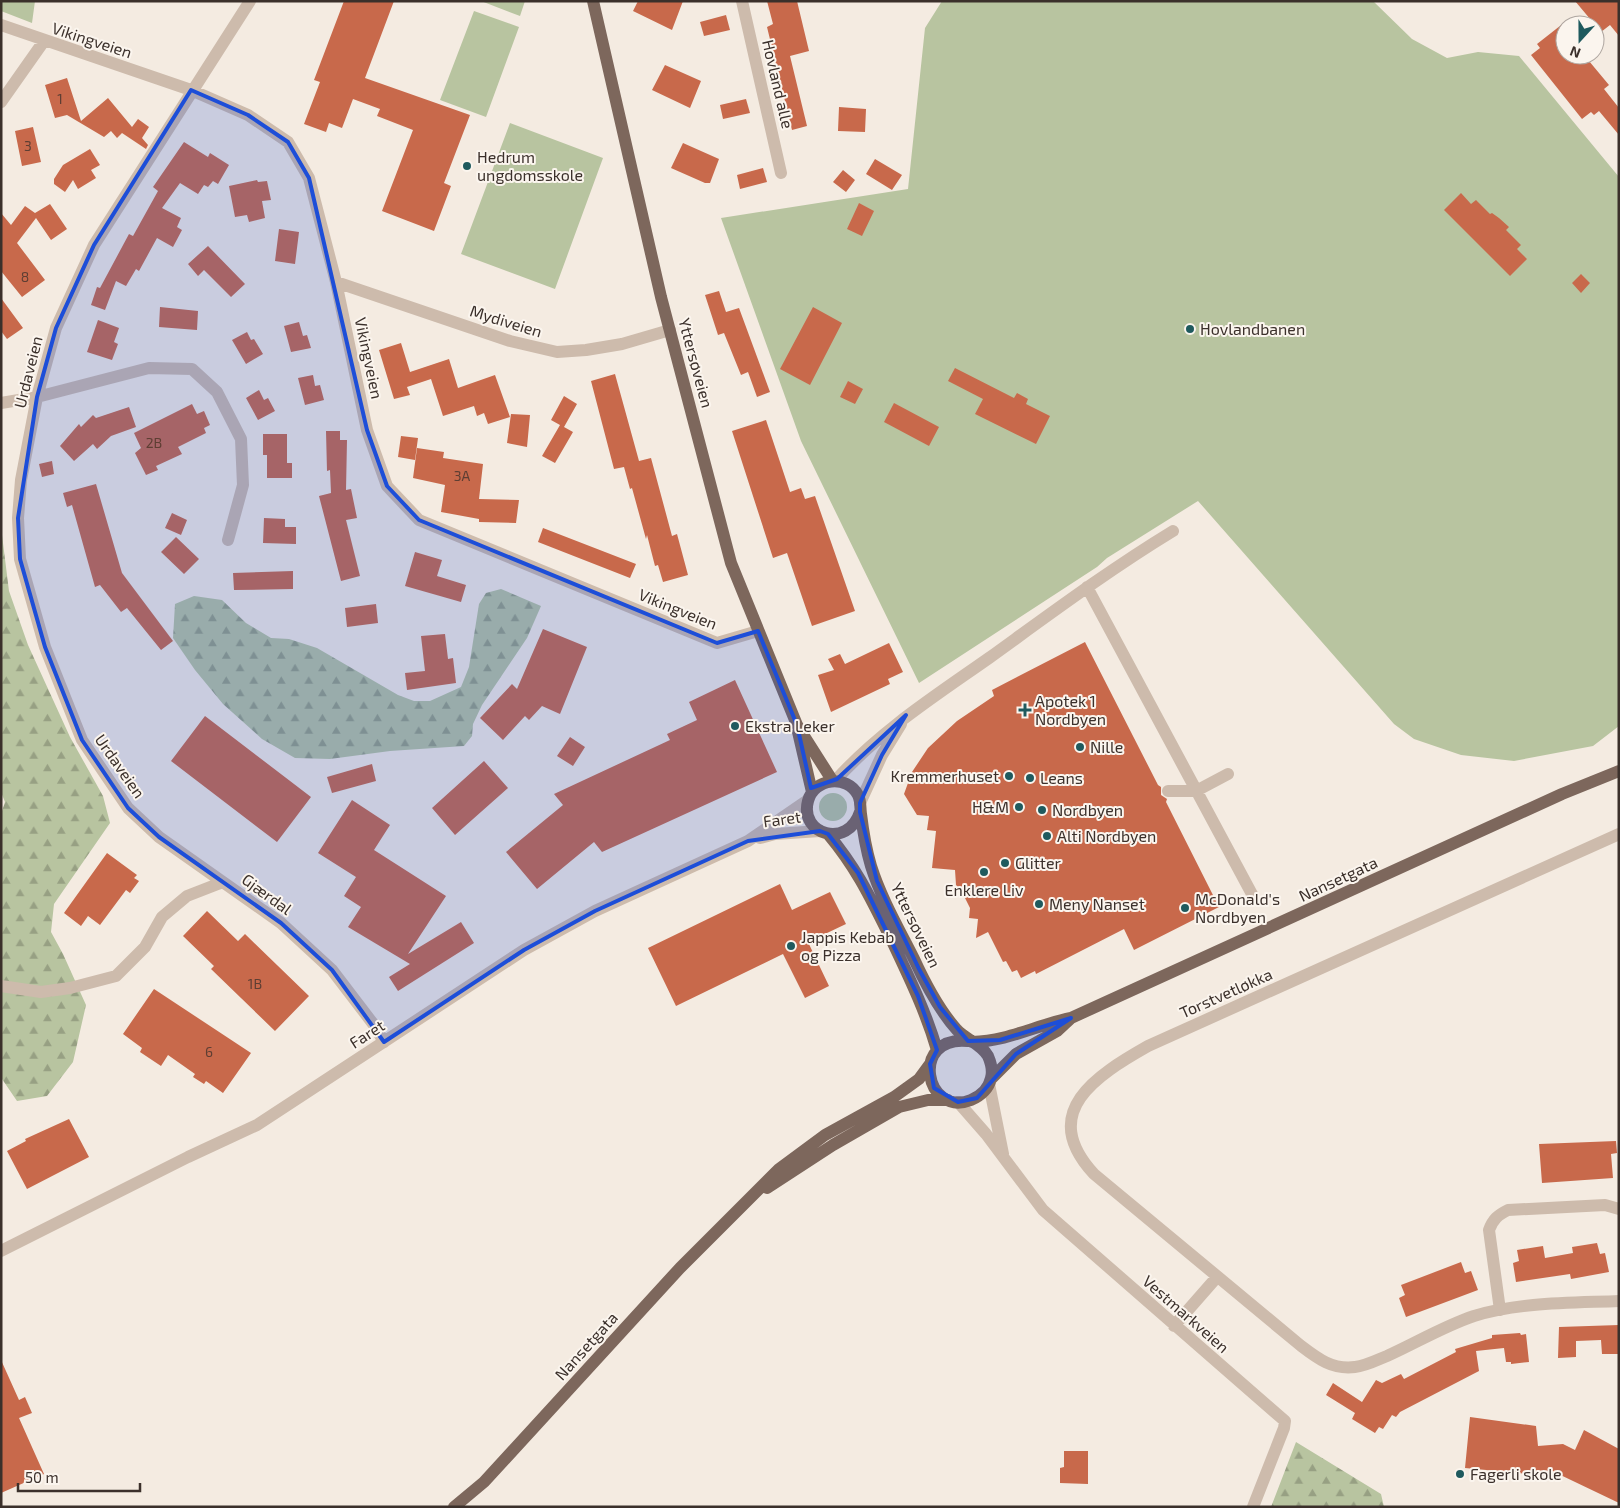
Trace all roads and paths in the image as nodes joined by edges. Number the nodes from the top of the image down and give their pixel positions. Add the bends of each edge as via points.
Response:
1 (250, 1) edge
2 (593, 1) edge
3 (742, 1) edge
4 (1, 25) edge
5 (44, 41) junction
6 (192, 90) junction
7 (1, 102) edge
8 (781, 173) dead end
9 (336, 282) junction
10 (670, 330) junction
11 (36, 397) junction
12 (1, 403) edge
13 (1173, 531) dead end
14 (228, 540) dead end
15 (1087, 587) junction
16 (758, 631) junction
17 (906, 715) junction
18 (797, 724) junction
19 (1619, 771) edge
20 (1228, 774) dead end
21 (834, 781) junction
22 (1168, 791) dead end
23 (1196, 791) junction
24 (810, 796) junction
25 (860, 807) junction
26 (824, 832) junction
27 (1619, 834) edge
28 (748, 841) junction
29 (223, 882) junction
30 (1253, 896) dead end
31 (1, 986) edge
32 (1071, 1018) junction
33 (970, 1041) junction
34 (384, 1042) junction
35 (937, 1050) junction
36 (930, 1064) junction
37 (990, 1081) junction
38 (953, 1101) junction
39 (1005, 1162) junction
40 (740, 1206) junction
41 (1619, 1209) edge
42 (1, 1251) edge
43 (1217, 1277) junction
44 (1619, 1301) edge
45 (1500, 1310) junction
46 (1174, 1326) junction
47 (454, 1507) edge
48 (1253, 1507) edge

1 - 6 street, Urdaveien
2 - 10 main road, Yttersøveien
3 - 8 street, Hovland alle
4 - 5 street, Vikingveien
5 - 6 street, Vikingveien
5 - 7 street
6 - 9 street, Vikingveien via 248,116 288,142 309,178
6 - 11 street, Urdaveien via 94,245 56,328
9 - 10 street, Mydiveien via 510,341 557,352 622,344
9 - 16 street, Vikingveien via 367,430 386,486 420,520 717,643
10 - 16 main road, Yttersøveien via 731,563
11 - 12 street
11 - 14 street via 149,368 192,369 217,392 241,439 243,485
11 - 29 street, Urdaveien via 18,526 20,559 45,647 82,740 128,808 159,837
13 - 15 street
15 - 17 street
15 - 23 street
16 - 18 main road, Yttersøveien
17 - 21 street via 868,746
17 - 25 street via 882,755
18 - 21 main road, Yttersøveien
18 - 24 main road, Yttersøveien
19 - 32 main road, Nansetgata
20 - 23 street
21 - 24 main road via 818,786
21 - 25 main road via 852,787
22 - 23 street
23 - 30 street
24 - 26 main road via 809,818
24 - 28 street, Faret
25 - 26 main road via 852,828 836,835
25 - 33 main road, Yttersøveien via 867,851 877,881 940,1007 955,1028
26 - 28 street, Faret via 775,834
26 - 35 main road, Yttersøveien via 850,861 864,885 918,996
27 - 43 street, Torstvetløkka via 1148,1046 1093,1081 1082,1093 1073,1119 1074,1143 1082,1161
28 - 34 street, Faret via 595,911 524,950
29 - 31 street, Gjærdal via 187,896 162,917 145,947 116,976 41,992
29 - 34 street, Gjærdal via 281,923 332,970
32 - 33 main road, Nansetgata via 1008,1038
32 - 37 main road, Nansetgata via 1057,1031 1016,1054
33 - 35 main road via 951,1041
33 - 37 main road via 988,1057
34 - 42 street, Faret via 257,1125
35 - 36 main road
36 - 38 main road via 930,1080 934,1088
36 - 40 main road, Nansetgata via 919,1080 825,1135 779,1169
37 - 38 main road via 977,1098
37 - 39 street, Vestmarkveien
38 - 39 street, Vestmarkveien via 986,1134
38 - 40 main road, Nansetgata via 928,1100 900,1107 833,1145
39 - 46 street, Vestmarkveien via 1043,1210
40 - 47 main road, Nansetgata via 484,1482
41 - 45 street via 1605,1205 1508,1210 1499,1215 1489,1230
43 - 45 street, Torstvetløkka via 1300,1345 1336,1367 1357,1367 1374,1362 1474,1316
43 - 46 street
44 - 45 street, Torstvetløkka
46 - 48 street, Vestmarkveien via 1285,1421

